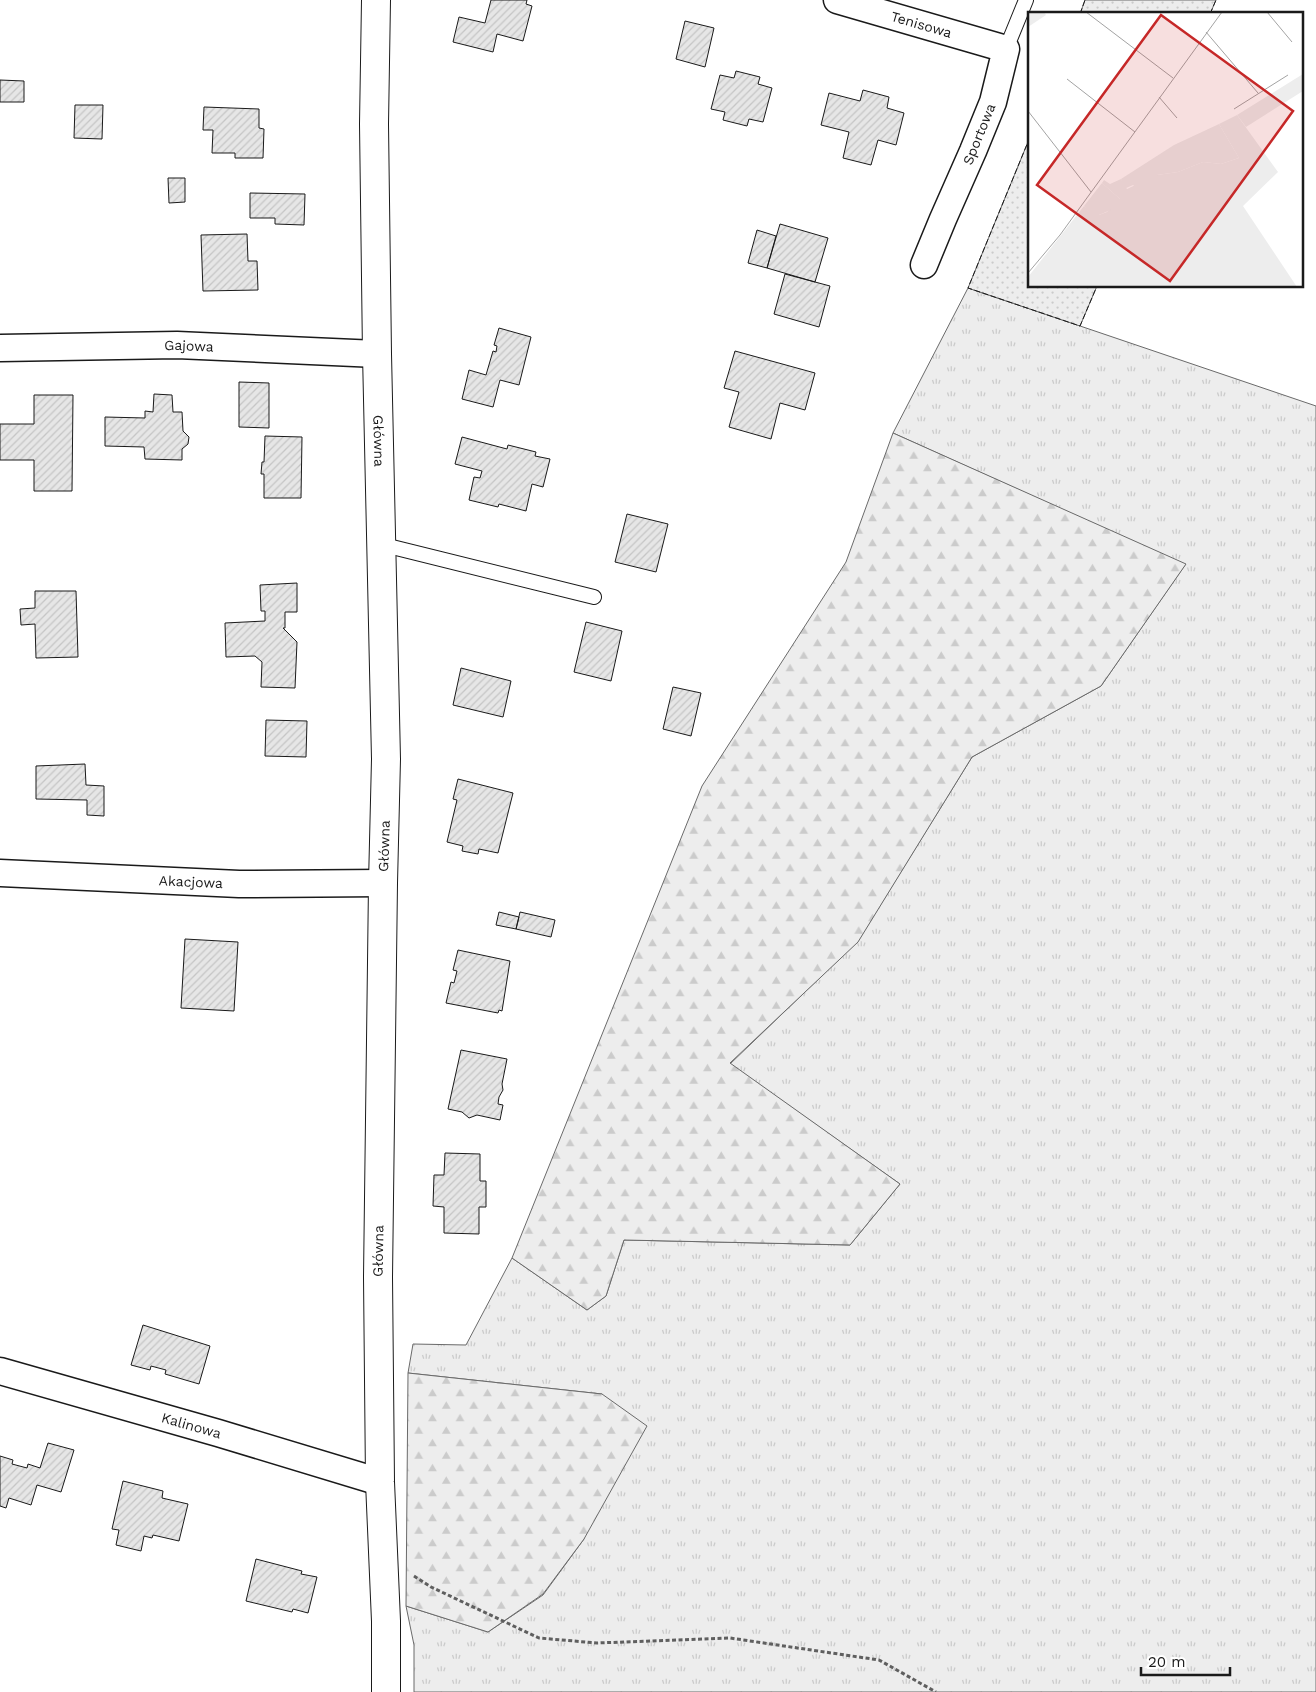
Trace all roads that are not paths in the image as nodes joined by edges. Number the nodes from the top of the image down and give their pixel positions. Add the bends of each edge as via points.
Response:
1 (376, 0) edge
2 (837, 0) edge
3 (1026, 0) edge
4 (1006, 48) junction
5 (924, 265) dead end
6 (0, 348) edge
7 (377, 354) junction
8 (380, 544) junction
9 (594, 597) dead end
10 (0, 873) edge
11 (383, 883) junction
12 (0, 1372) edge
13 (380, 1482) junction
14 (386, 1692) edge

1 - 7 street, Główna
2 - 4 street, Tenisowa
3 - 4 lane, Sportowa
4 - 5 street, Sportowa via 993,102
6 - 7 street, Gajowa via 177,344
7 - 8 street, Główna
8 - 9 lane
8 - 11 street, Główna via 386,759
10 - 11 street, Akacjowa via 239,884
11 - 13 street, Główna via 378,1277
12 - 13 street, Kalinowa
13 - 14 street, Główna

